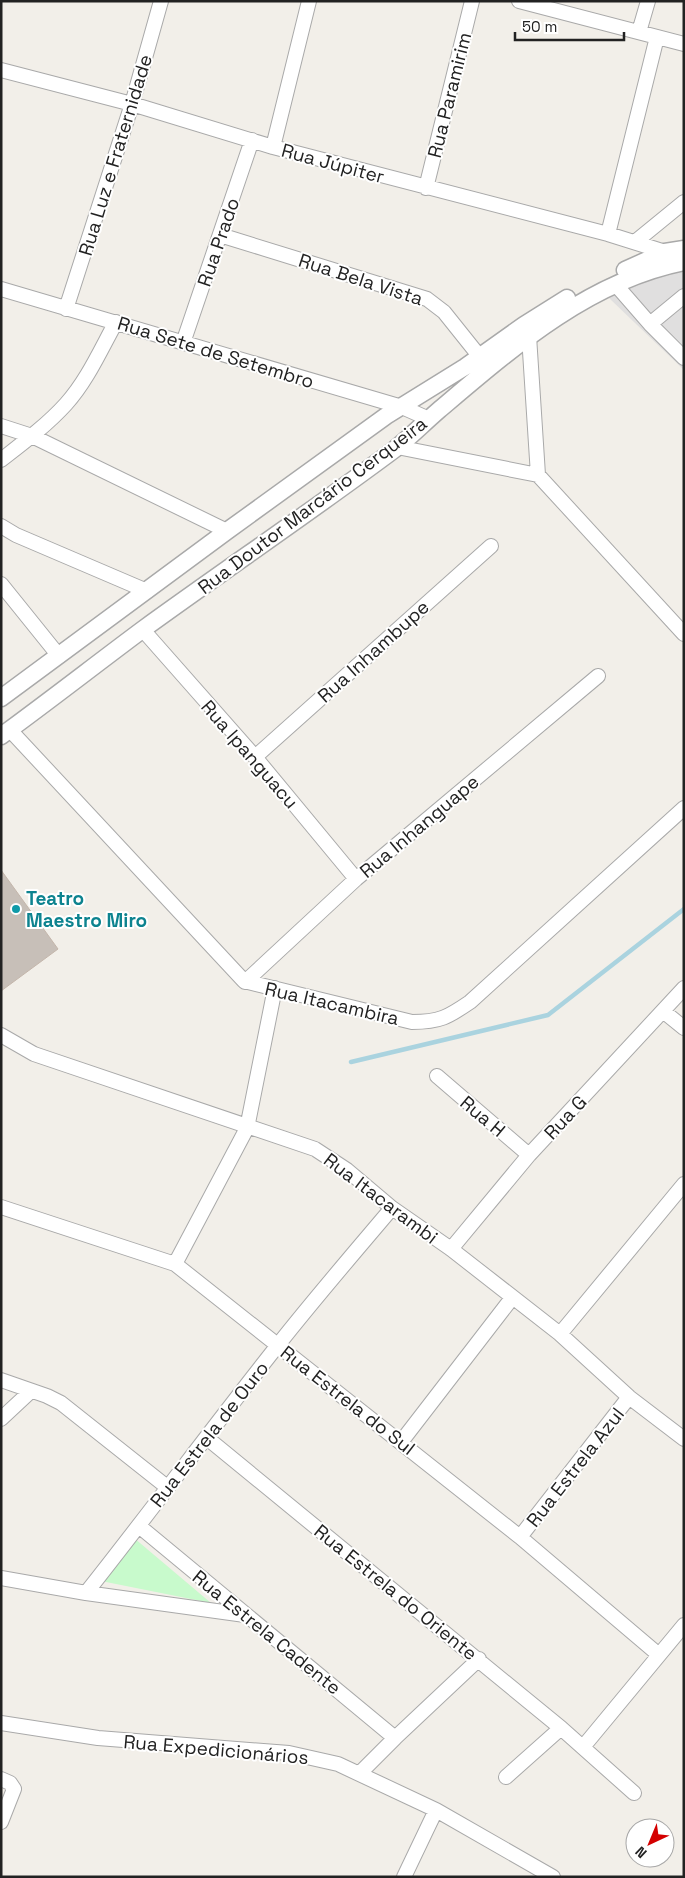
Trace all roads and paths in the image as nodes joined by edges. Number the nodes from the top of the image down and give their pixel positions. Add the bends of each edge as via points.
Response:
1 (161, 1) edge
2 (309, 1) edge
3 (472, 1) edge
4 (519, 1) edge
5 (648, 1) edge
6 (639, 32) junction
7 (657, 37) junction
8 (684, 44) edge
9 (1, 70) edge
10 (132, 104) junction
11 (252, 140) junction
12 (273, 147) junction
13 (426, 188) junction
14 (684, 202) edge
15 (220, 234) junction
16 (608, 234) junction
17 (635, 242) junction
18 (684, 249) edge
19 (665, 252) junction
20 (684, 262) edge
21 (616, 285) junction
22 (1, 289) edge
23 (684, 296) edge
24 (66, 309) junction
25 (116, 322) junction
26 (650, 324) junction
27 (529, 336) junction
28 (183, 343) junction
29 (480, 357) junction
30 (684, 358) edge
31 (402, 407) junction
32 (429, 418) junction
33 (1, 426) edge
34 (32, 436) junction
35 (396, 447) junction
36 (1, 460) edge
37 (538, 475) junction
38 (1, 526) edge
39 (227, 531) junction
40 (491, 546) dead end
41 (1, 584) edge
42 (147, 591) junction
43 (142, 630) junction
44 (684, 634) edge
45 (59, 656) junction
46 (598, 676) dead end
47 (1, 698) edge
48 (6, 733) edge
49 (255, 757) junction
50 (684, 808) edge
51 (356, 879) junction
52 (245, 982) junction
53 (275, 988) junction
54 (684, 988) edge
55 (663, 1011) junction
56 (684, 1028) edge
57 (1, 1035) edge
58 (437, 1076) dead end
59 (247, 1128) junction
60 (529, 1155) junction
61 (684, 1184) edge
62 (1, 1208) edge
63 (392, 1208) junction
64 (451, 1249) junction
65 (175, 1264) junction
66 (512, 1298) junction
67 (560, 1334) junction
68 (278, 1345) junction
69 (1, 1380) edge
70 (31, 1391) junction
71 (629, 1397) junction
72 (1, 1419) edge
73 (207, 1438) junction
74 (684, 1439) edge
75 (401, 1442) junction
76 (167, 1487) junction
77 (139, 1526) junction
78 (520, 1537) junction
79 (1, 1578) edge
80 (86, 1593) junction
81 (245, 1616) junction
82 (684, 1625) edge
83 (659, 1655) junction
84 (479, 1659) junction
85 (1, 1723) edge
86 (561, 1728) junction
87 (395, 1738) junction
88 (583, 1747) junction
89 (360, 1774) junction
90 (506, 1776) dead end
91 (1, 1779) edge
92 (634, 1793) dead end
93 (436, 1810) junction
94 (1, 1822) edge
95 (537, 1874) edge
96 (404, 1877) edge
97 (553, 1877) edge

1 - 10 street, Rua Luz e Fraternidade
2 - 12 street
3 - 13 street, Rua Paramirim
4 - 6 street
5 - 6 street
6 - 7 street
7 - 8 street
7 - 16 street
9 - 10 street, Rua Júpiter
10 - 11 street, Rua Júpiter
10 - 24 street, Rua Luz e Fraternidade
11 - 12 street, Rua Júpiter
11 - 15 street, Rua Prado
12 - 13 street, Rua Júpiter
13 - 16 street, Rua Júpiter
14 - 17 street
15 - 28 street, Rua Prado
15 - 29 street, Rua Bela Vista via 427,299 444,312
16 - 17 street, Rua Júpiter
17 - 19 street, Rua Júpiter
18 - 19 street, Rua Doutor Marcário Cerqueira
19 - 29 street, Rua Doutor Marcário Cerqueira via 566,299
20 - 21 street, Rua Doutor Marcário Cerqueira via 670,264
21 - 26 street
21 - 27 street, Rua Doutor Marcário Cerqueira via 570,309
22 - 24 street, Rua Sete de Setembro
23 - 26 street
24 - 25 street, Rua Sete de Setembro
25 - 28 street, Rua Sete de Setembro
25 - 34 street via 76,391
26 - 30 street
27 - 32 street, Rua Doutor Marcário Cerqueira
27 - 37 street
28 - 31 street, Rua Sete de Setembro
29 - 31 street, Rua Doutor Marcário Cerqueira
31 - 32 street, Rua Sete de Setembro
31 - 39 street, Rua Doutor Marcário Cerqueira
32 - 35 street, Rua Doutor Marcário Cerqueira
33 - 34 street
34 - 36 street
34 - 39 street
35 - 37 street
35 - 43 street, Rua Doutor Marcário Cerqueira
37 - 44 street
38 - 42 street
39 - 42 street, Rua Doutor Marcário Cerqueira
40 - 49 street, Rua Inhambupe
41 - 45 street
42 - 45 street, Rua Doutor Marcário Cerqueira
43 - 48 street, Rua Doutor Marcário Cerqueira
43 - 49 street, Rua Ipanguacu
45 - 47 street, Rua Doutor Marcário Cerqueira
46 - 51 street, Rua Inhanguape
48 - 52 street, Rua Itacambira
49 - 51 street, Rua Ipanguacu
50 - 53 street, Rua Itacambira via 470,1002 448,1017 412,1022
51 - 52 street, Rua Inhanguape
52 - 53 street, Rua Itacambira
53 - 59 street
54 - 55 street, Rua G
55 - 56 street
55 - 60 street, Rua G
57 - 59 street, Rua Itacarambi via 34,1054
58 - 60 street, Rua H
59 - 63 street, Rua Itacarambi via 315,1149 347,1170
59 - 65 street
60 - 64 street, Rua G
61 - 67 street
62 - 65 street, Rua Estrela do Sul
63 - 64 street, Rua Itacarambi
63 - 68 street, Rua Estrela de Ouro
64 - 66 street, Rua Itacarambi
65 - 68 street, Rua Estrela do Sul
66 - 67 street, Rua Itacarambi
66 - 75 street
67 - 71 street, Rua Itacarambi
68 - 73 street, Rua Estrela de Ouro
68 - 75 street, Rua Estrela do Sul
69 - 70 street
70 - 72 street
70 - 76 street via 61,1403
71 - 74 street, Rua Itacarambi
71 - 78 street, Rua Estrela Azul
73 - 76 street, Rua Estrela de Ouro
73 - 84 street, Rua Estrela do Oriente
75 - 78 street, Rua Estrela do Sul
76 - 77 street, Rua Estrela de Ouro
77 - 80 street, Rua Estrela de Ouro
77 - 81 street, Rua Estrela Cadente
78 - 83 street, Rua Estrela do Sul
79 - 80 street
80 - 81 street
81 - 87 street, Rua Estrela Cadente
82 - 83 street
83 - 88 street
84 - 86 street, Rua Estrela do Oriente
84 - 87 street
85 - 89 street, Rua Expedicionários via 98,1738 289,1753 338,1764
86 - 88 street, Rua Estrela do Oriente
86 - 90 street
87 - 89 street
88 - 92 street, Rua Estrela do Oriente
89 - 93 street, Rua Expedicionários
91 - 94 street via 14,1789
93 - 95 street, Rua Expedicionários
93 - 96 street
95 - 97 street, Rua Expedicionários

